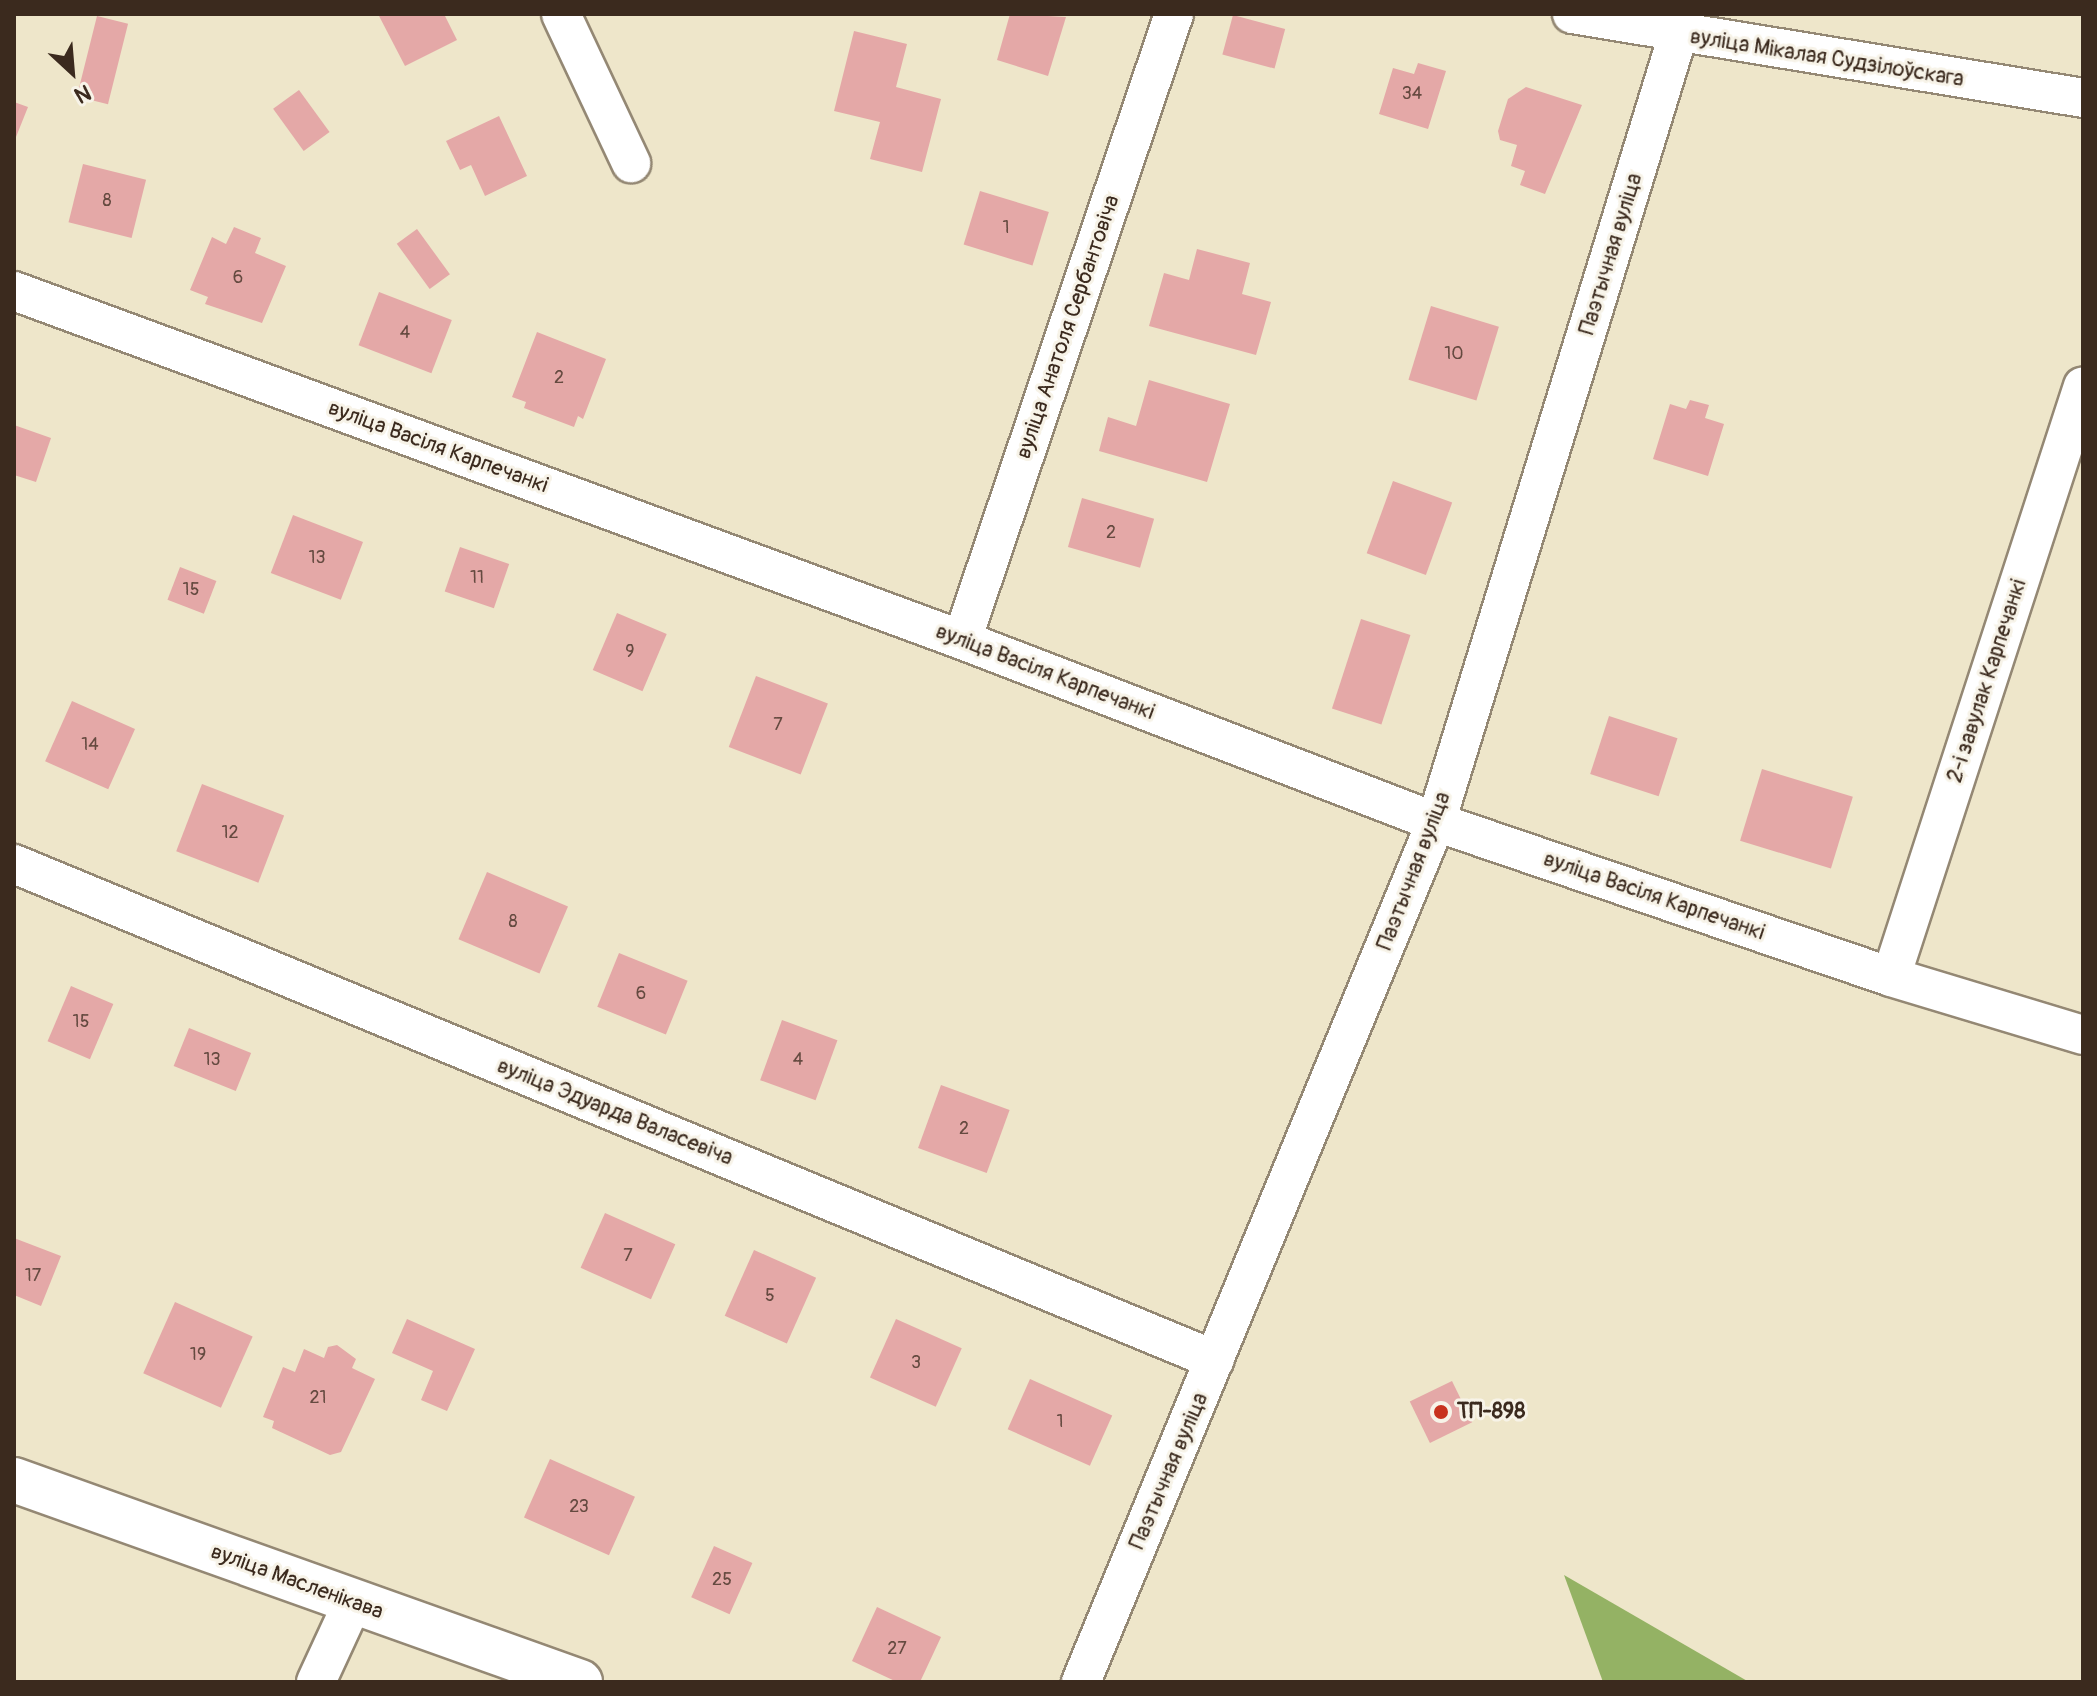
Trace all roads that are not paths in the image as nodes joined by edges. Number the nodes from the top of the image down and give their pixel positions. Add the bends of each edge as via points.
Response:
1 (561, 14) edge
2 (1174, 14) edge
3 (1572, 14) edge
4 (1678, 35) junction
5 (2083, 98) edge
6 (631, 163) dead end
7 (14, 291) edge
8 (2083, 386) edge
9 (962, 640) junction
10 (1436, 822) junction
11 (14, 864) edge
12 (1891, 977) junction
13 (2083, 1035) edge
14 (1215, 1360) junction
15 (15, 1484) edge
16 (353, 1602) junction
17 (316, 1682) edge
18 (580, 1682) edge
19 (1081, 1682) edge

1 - 6 street
2 - 9 street, вуліца Анатоля Сербантовіча
3 - 4 street, вуліца Мікалая Судзілоўскага
4 - 5 street, вуліца Мікалая Судзілоўскага
4 - 10 street, Паэтычная вуліца
7 - 9 street, вуліца Васіля Карпечанкі
8 - 12 street, 2-і завулак Карпечанкі
9 - 10 street, вуліца Васіля Карпечанкі
10 - 12 street, вуліца Васіля Карпечанкі
10 - 14 street, Паэтычная вуліца
11 - 14 street, вуліца Эдуарда Валасевіча
12 - 13 street, вуліца Васіля Карпечанкі
14 - 19 street, Паэтычная вуліца
15 - 16 main road, вуліца Масленікава
16 - 17 street
16 - 18 main road, вуліца Масленікава

